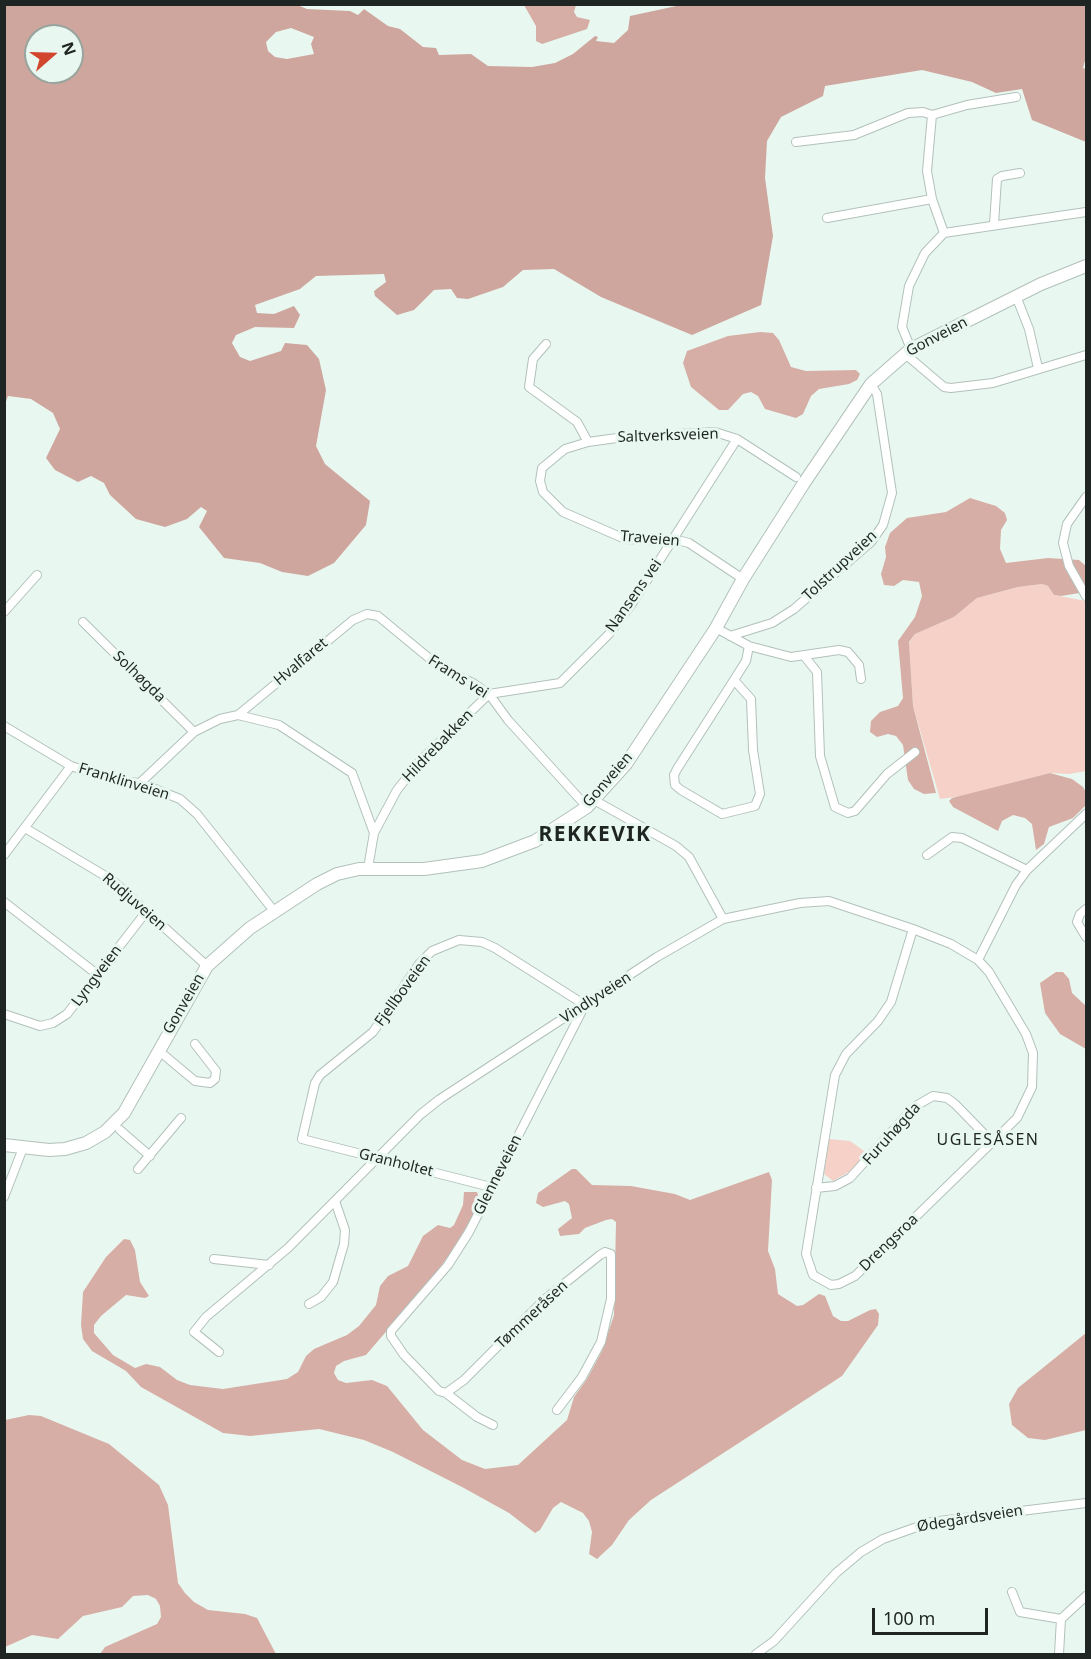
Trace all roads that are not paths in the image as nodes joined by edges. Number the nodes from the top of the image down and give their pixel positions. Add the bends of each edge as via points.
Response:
1 (1016, 98) dead end
2 (932, 115) junction
3 (796, 142) dead end
4 (1020, 173) dead end
5 (932, 199) junction
6 (1086, 212) edge
7 (827, 218) dead end
8 (994, 224) junction
9 (944, 233) junction
10 (1086, 266) edge
11 (1016, 296) junction
12 (546, 344) dead end
13 (907, 351) junction
14 (1086, 355) edge
15 (1038, 368) junction
16 (871, 384) junction
17 (737, 439) junction
18 (588, 442) junction
19 (540, 473) joint
20 (796, 477) dead end
21 (1086, 497) edge
22 (671, 541) junction
23 (37, 575) dead end
24 (743, 579) junction
25 (1086, 596) edge
26 (4, 612) edge
27 (367, 614) joint
28 (83, 622) dead end
29 (716, 628) junction
30 (730, 636) junction
31 (749, 646) junction
32 (805, 657) junction
33 (861, 679) dead end
34 (734, 680) junction
35 (489, 694) junction
36 (238, 715) junction
37 (4, 726) edge
38 (194, 732) junction
39 (915, 752) dead end
40 (71, 766) junction
41 (140, 783) junction
42 (590, 804) junction
43 (1086, 813) edge
44 (25, 828) junction
45 (375, 833) junction
46 (4, 855) edge
47 (927, 855) dead end
48 (368, 868) junction
49 (1027, 870) junction
50 (4, 902) edge
51 (1086, 909) edge
52 (274, 911) junction
53 (146, 912) junction
54 (723, 919) junction
55 (913, 929) junction
56 (1086, 936) edge
57 (978, 960) junction
58 (207, 966) junction
59 (98, 975) junction
60 (585, 1005) junction
61 (4, 1014) edge
62 (195, 1044) dead end
63 (158, 1050) junction
64 (181, 1118) dead end
65 (120, 1130) dead end
66 (302, 1139) joint
67 (992, 1142) junction
68 (4, 1145) edge
69 (23, 1148) junction
70 (150, 1156) junction
71 (380, 1158) junction
72 (138, 1169) dead end
73 (6, 1186) edge
74 (490, 1187) junction
75 (816, 1188) junction
76 (4, 1197) edge
77 (335, 1202) junction
78 (214, 1259) dead end
79 (268, 1265) junction
80 (309, 1304) dead end
81 (219, 1352) dead end
82 (446, 1393) junction
83 (557, 1410) dead end
84 (493, 1425) dead end
85 (1086, 1503) edge
86 (1012, 1592) dead end
87 (1086, 1596) edge
88 (1061, 1619) junction
89 (756, 1654) edge
90 (1059, 1654) edge

1 - 2 street
2 - 3 street via 908,113 854,135
2 - 5 street via 927,171
4 - 8 street via 997,179
5 - 7 street
5 - 9 street
6 - 8 street via 1028,223
8 - 9 street
9 - 13 street via 925,253 909,286 902,327
10 - 11 street, Gonveien
11 - 13 street, Gonveien
11 - 15 street
12 - 18 street via 533,359 529,387 577,422
13 - 15 street via 944,387 951,388 981,386
13 - 16 street, Gonveien
14 - 15 street
16 - 24 street, Gonveien
16 - 30 street, Tolstrupveien via 877,394 892,493 883,525 871,542 794,609 772,623
17 - 18 street, Saltverksveien via 715,432
17 - 20 street, Saltverksveien
17 - 22 street, Nansens vei
18 - 19 street, Saltverksveien via 565,449 545,464
19 - 22 street, Traveien via 543,492 562,512 625,539
21 - 25 street via 1067,524 1063,543 1069,566
22 - 24 street, Traveien via 689,543
22 - 35 street, Nansens vei via 609,634 560,683
23 - 26 street
24 - 29 street, Gonveien
27 - 35 street, Frams vei via 378,616 441,668
27 - 36 street, Hvalfaret via 337,632
28 - 38 street, Solhøgda
29 - 30 street
29 - 42 street, Gonveien via 626,764
30 - 31 street
31 - 32 street
31 - 34 street via 746,661
32 - 33 street via 839,650 848,652 859,666
32 - 39 street via 816,672 820,756 835,807 848,813 855,811 887,774
34 - 34 street via 674,775 675,785 681,790 722,814 754,806 760,795 751,699
35 - 42 street, Frams vei via 508,720
35 - 45 street, Hildrebakken via 420,761 397,790
36 - 38 street
36 - 45 street via 279,725 352,773
37 - 40 street, Franklinveien
38 - 41 street
40 - 41 street, Franklinveien via 116,781
40 - 44 street
41 - 52 street, Franklinveien via 171,794 189,806
42 - 48 street, Gonveien via 535,841 482,861 424,869
42 - 54 street via 676,846 689,857
43 - 49 street
44 - 46 street
44 - 53 street, Rudjuveien via 112,880
45 - 48 street, Hildrebakken
47 - 49 street via 952,837 962,838
48 - 52 street, Gonveien via 329,877
49 - 57 street
50 - 59 street
51 - 56 street via 1077,922
52 - 58 street, Gonveien
53 - 58 street, Rudjuveien
53 - 59 street, Lyngveien
54 - 55 street, Drengsroa via 829,901
54 - 60 street, Vindlyveien
55 - 57 street, Drengsroa via 959,947
55 - 75 street, Drengsroa via 891,1002 846,1054 835,1075
57 - 67 street, Drengsroa via 1000,987 1026,1034 1035,1063 1024,1108
58 - 63 street, Gonveien
59 - 61 street, Lyngveien via 67,1014 53,1023 40,1026
60 - 66 street, Fjellboveien via 482,942 459,940 444,945 419,964 373,1032 320,1075
60 - 71 street, Vindlyveien via 440,1099
60 - 74 street, Glenneveien
62 - 63 street via 216,1071 215,1079 205,1084 195,1081
63 - 69 street, Gonveien via 124,1113 105,1132 65,1149
64 - 70 street
65 - 70 street
66 - 71 street, Granholtet
67 - 75 street, Furuhøgda via 948,1098 933,1096 914,1107 850,1178 835,1186
67 - 75 street, Drengsroa via 855,1276 839,1284 819,1280 809,1268 806,1254
68 - 69 street, Gonveien
69 - 73 street
70 - 72 street
71 - 74 street, Granholtet
71 - 77 street, Vindlyveien
73 - 76 street
74 - 82 street, Glenneveien via 448,1265 391,1331 404,1355
77 - 79 street, Vindlyveien
77 - 80 street via 345,1230 344,1244 333,1282
78 - 79 street
79 - 81 street, Vindlyveien via 206,1317 194,1332
82 - 83 street, Tømmeråsen via 544,1300 605,1252 611,1254 611,1299 602,1342
82 - 84 street
85 - 89 street, Ødegårdsveien via 931,1522 883,1539 836,1574 774,1641
86 - 88 street via 1020,1612
87 - 88 street
88 - 90 street

